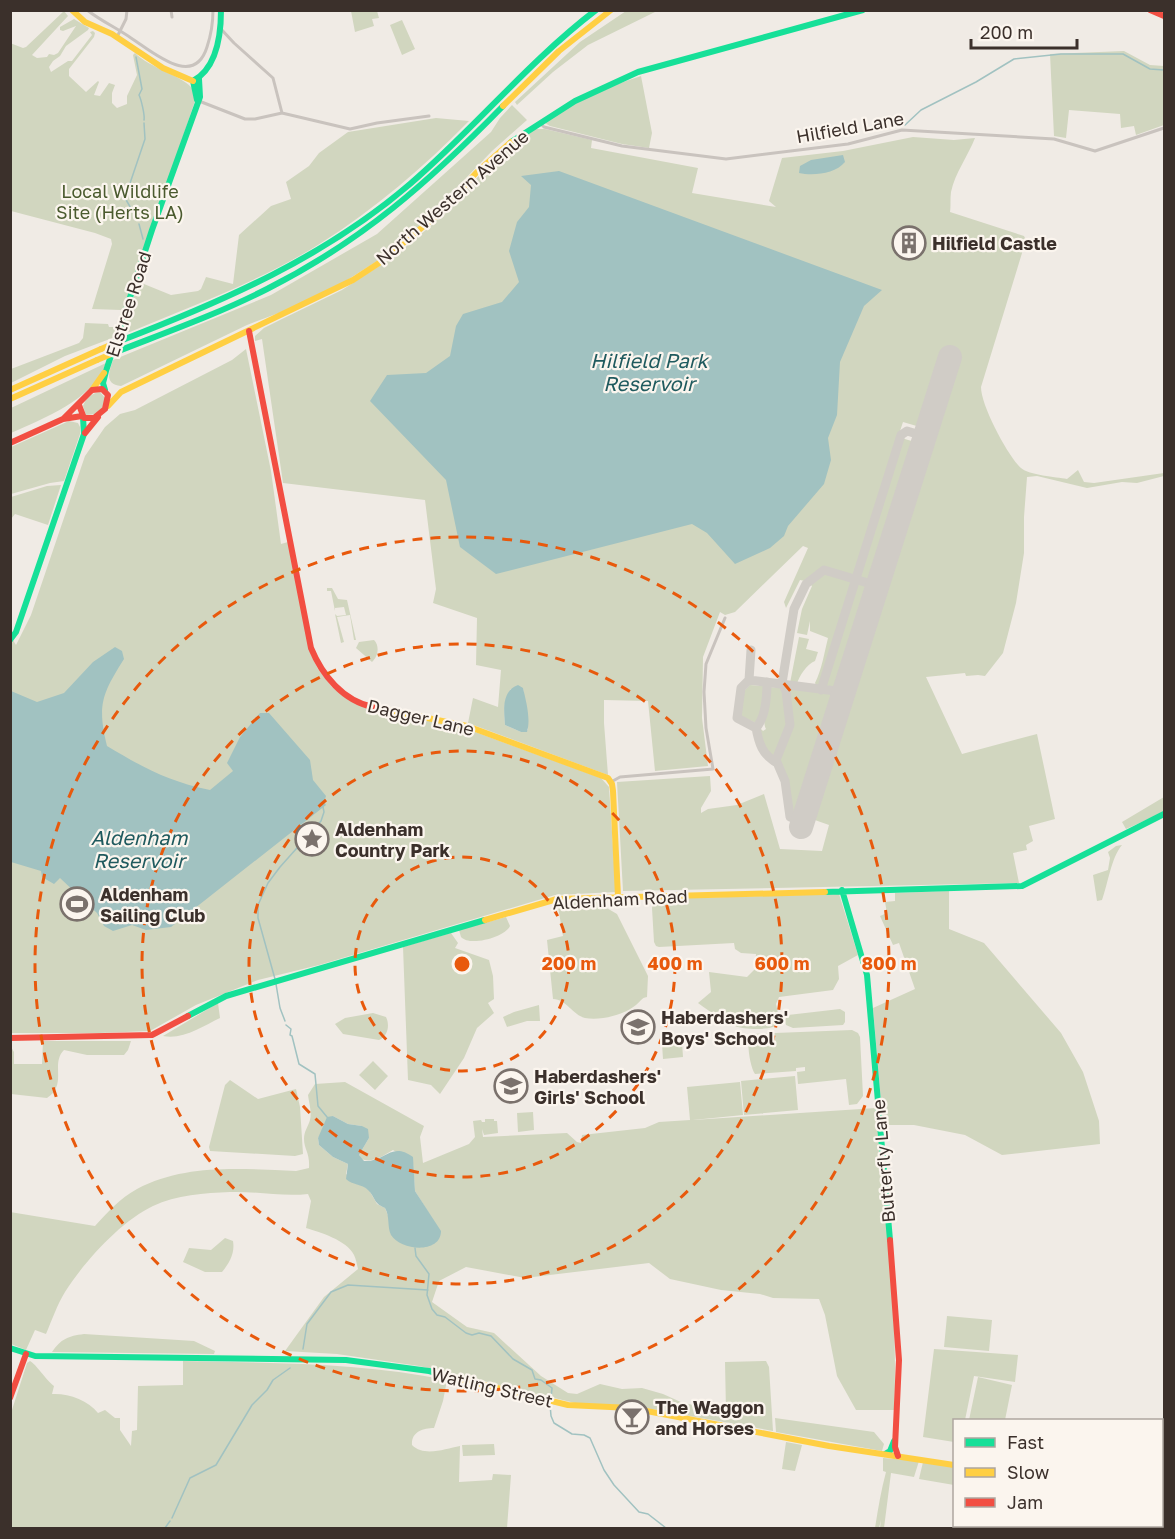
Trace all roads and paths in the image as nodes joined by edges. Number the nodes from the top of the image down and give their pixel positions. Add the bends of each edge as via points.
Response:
1 (72, 10) edge
2 (87, 10) edge
3 (127, 10) edge
4 (171, 10) edge
5 (213, 10) edge
6 (221, 10) edge
7 (596, 10) edge
8 (611, 10) edge
9 (863, 10) edge
10 (1150, 10) edge
11 (1164, 16) edge
12 (172, 17) dead end
13 (221, 28) junction
14 (119, 34) junction
15 (196, 83) junction
16 (197, 100) junction
17 (282, 113) junction
18 (429, 116) dead end
19 (539, 122) junction
20 (1164, 128) edge
21 (249, 331) junction
22 (106, 371) junction
23 (10, 390) edge
24 (92, 390) junction
25 (106, 391) junction
26 (122, 392) junction
27 (10, 399) edge
28 (79, 405) junction
29 (108, 406) junction
30 (83, 417) junction
31 (98, 417) junction
32 (63, 419) junction
33 (84, 434) junction
34 (10, 443) edge
35 (725, 618) dead end
36 (10, 640) edge
37 (611, 782) junction
38 (1164, 814) edge
39 (842, 890) junction
40 (618, 897) junction
41 (10, 1038) edge
42 (10, 1348) edge
43 (26, 1354) junction
44 (10, 1398) edge
45 (892, 1453) junction
46 (953, 1465) edge

1 - 14 main road via 85,21
2 - 14 street
3 - 14 street
4 - 12 street
5 - 14 street via 205,55 191,67 170,62
6 - 13 main road
7 - 23 main road, bridge via 560,38 425,171 305,259 256,285
8 - 27 main road, bridge via 545,63 431,177 310,266 260,292
9 - 19 main road, North Western Avenue via 638,72
10 - 11 main road
13 - 15 main road via 209,66
13 - 17 street via 273,78
14 - 15 main road via 163,68
15 - 16 main road
16 - 17 street via 245,119
16 - 22 main road, Elstree Road
17 - 18 street via 350,129
19 - 20 street, Hilfield Lane via 544,127 622,146 726,159 848,144 902,130 1054,139 1095,151
19 - 21 main road, North Western Avenue via 494,156 436,216 379,263
21 - 26 main road, North Western Avenue
21 - 37 main road, Dagger Lane via 311,648 325,674 339,689 364,705 466,726 605,776
22 - 24 main road, Elstree Road
22 - 25 main road, Elstree Road
24 - 25 main road
24 - 28 main road
25 - 26 main road, North Western Avenue
25 - 29 main road
26 - 29 main road, North Western Avenue
28 - 30 main road
28 - 32 main road
29 - 31 main road
30 - 31 main road
30 - 32 main road
30 - 33 main road
31 - 33 main road
32 - 34 main road
33 - 36 main road
35 - 37 street via 706,664 706,728 712,769 620,777
37 - 40 main road
38 - 39 main road, Aldenham Road via 1022,886
39 - 40 main road, Aldenham Road
39 - 45 main road, Butterfly Lane via 867,975 899,1360
40 - 41 main road, Aldenham Road via 557,899 226,996 152,1035
42 - 43 main road, Watling Street
43 - 44 main road
43 - 45 main road, Watling Street via 346,1360 429,1371 580,1407 631,1408 828,1446
45 - 46 main road, Watling Street

